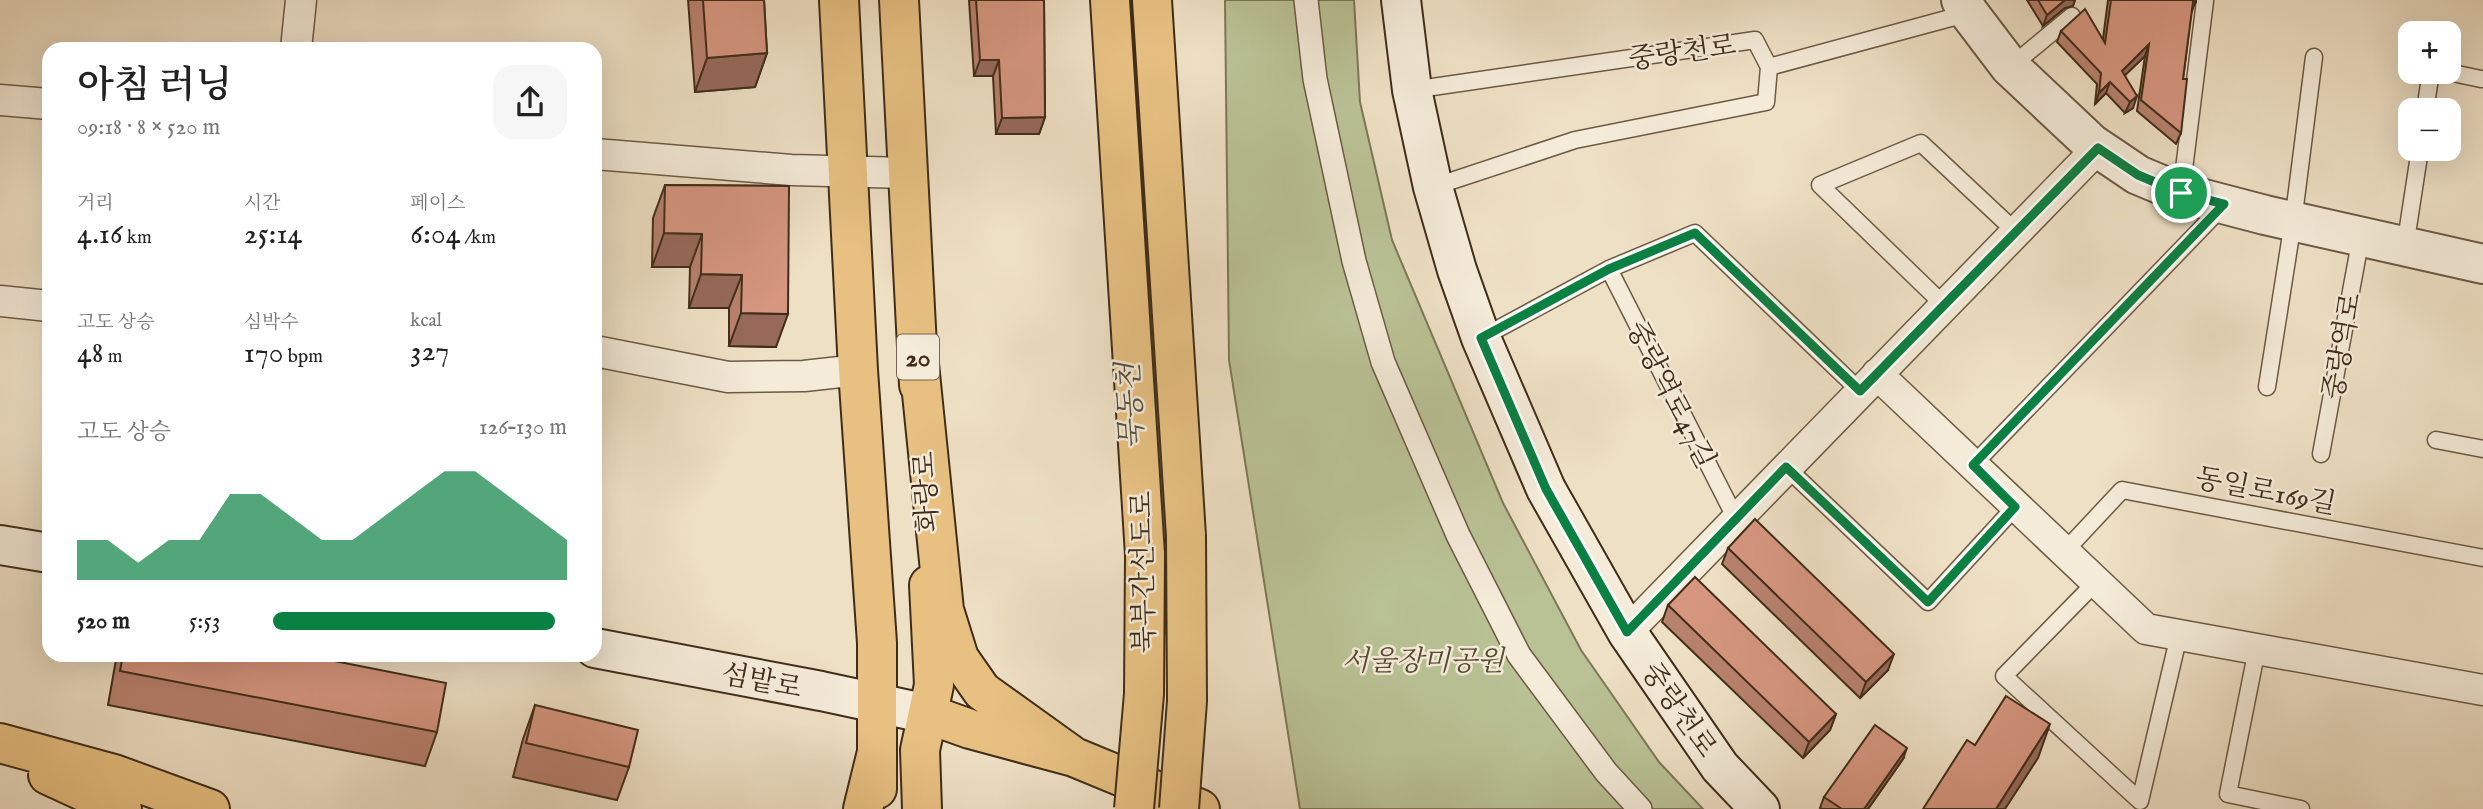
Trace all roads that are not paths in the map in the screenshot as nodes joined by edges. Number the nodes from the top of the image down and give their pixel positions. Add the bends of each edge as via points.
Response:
1 (301, 0) edge
2 (839, 0) edge
3 (899, 0) edge
4 (1110, 0) edge
5 (1152, 0) edge
6 (1306, 0) edge
7 (1401, 0) edge
8 (2205, 1) edge
9 (1965, 7) edge
10 (2072, 16) dead end
11 (297, 42) edge
12 (2314, 57) dead end
13 (1769, 67) junction
14 (2010, 67) junction
15 (2461, 75) edge
16 (2482, 79) edge
17 (1412, 90) junction
18 (0, 100) edge
19 (42, 103) edge
20 (2098, 148) junction
21 (602, 155) edge
22 (2418, 161) edge
23 (848, 172) junction
24 (907, 173) junction
25 (1433, 187) junction
26 (2181, 193) junction
27 (2224, 204) junction
28 (2293, 222) junction
29 (2016, 232) junction
30 (2361, 237) junction
31 (2405, 247) junction
32 (2483, 264) edge
33 (1609, 269) junction
34 (0, 301) edge
35 (42, 305) edge
36 (1944, 305) junction
37 (1481, 338) junction
38 (602, 352) edge
39 (918, 354) junction
40 (858, 370) junction
41 (1869, 383) junction
42 (2267, 387) dead end
43 (2436, 440) dead end
44 (2483, 449) edge
45 (2321, 454) dead end
46 (1973, 465) junction
47 (1786, 467) junction
48 (2015, 507) junction
49 (1736, 519) junction
50 (0, 545) edge
51 (42, 552) edge
52 (2064, 552) junction
53 (2483, 558) edge
54 (2096, 582) junction
55 (1627, 632) junction
56 (2179, 635) junction
57 (602, 649) edge
58 (2257, 649) junction
59 (2483, 690) edge
60 (877, 702) junction
61 (928, 714) junction
62 (0, 743) edge
63 (0, 754) edge
64 (876, 756) junction
65 (1074, 757) junction
66 (122, 809) edge
67 (210, 809) edge
68 (863, 809) edge
69 (878, 809) edge
70 (922, 809) edge
71 (1134, 809) edge
72 (1179, 809) edge
73 (1200, 809) edge
74 (1640, 809) edge
75 (1760, 809) edge
76 (2301, 809) edge

1 - 11 street
2 - 23 main road, 화랑로 / 20
3 - 24 main road, 화랑로 / 20
4 - 71 main road, 북부간선도로, bridge via 1145,555 1144,694
5 - 72 main road, 북부간선도로, bridge via 1186,536 1186,701
6 - 74 street via 1315,79 1354,261 1383,362 1458,535 1519,654 1606,772
7 - 17 main road, 중랑천로
8 - 26 lane
9 - 13 lane
9 - 14 main road
10 - 14 lane
12 - 28 lane
13 - 17 lane, 중랑천로 via 1755,40
13 - 25 lane, 중랑천로 via 1766,102 1575,140
14 - 20 main road
15 - 16 lane
17 - 25 main road, 중랑천로
18 - 19 street
20 - 26 main road via 2138,175
20 - 29 street
21 - 23 street
22 - 31 lane
23 - 24 street
23 - 40 main road, 화랑로 / 20
24 - 39 main road, 화랑로 / 20
25 - 37 main road, 중랑천로
26 - 27 main road
27 - 28 main road
27 - 46 lane
28 - 30 main road
28 - 42 lane
29 - 36 street
29 - 36 lane via 1922,143 1820,186
30 - 31 main road
30 - 45 lane, 중랑역로
31 - 32 main road
33 - 37 lane
33 - 41 lane via 1695,233
33 - 49 lane, 중랑역로47길
34 - 35 street
36 - 41 street
37 - 55 main road, 중랑천로 via 1546,489
38 - 40 street via 728,377
39 - 61 main road, 화랑로 / 20 via 934,675
39 - 65 main road via 944,610 959,658 982,691
40 - 60 main road, 화랑로 / 20
41 - 46 street
41 - 47 street
43 - 44 lane
46 - 48 street
47 - 48 lane via 1928,602
47 - 49 street
48 - 52 street
49 - 55 street
50 - 51 main road
52 - 53 lane, 동일로169길 via 2122,490
52 - 54 street
54 - 56 street via 2146,629
54 - 56 lane via 2004,676 2140,801
55 - 75 main road, 중랑천로 via 1720,767
56 - 58 street
57 - 60 main road, 섬밭로
58 - 59 street
58 - 76 lane via 2228,794
60 - 61 main road, 섬밭로
60 - 64 main road, 화랑로 / 20
61 - 65 main road
61 - 70 main road, 화랑로 / 20 via 920,750
62 - 67 main road via 114,774
63 - 66 main road
64 - 68 main road
64 - 69 main road, 화랑로 / 20
65 - 73 main road, bridge

